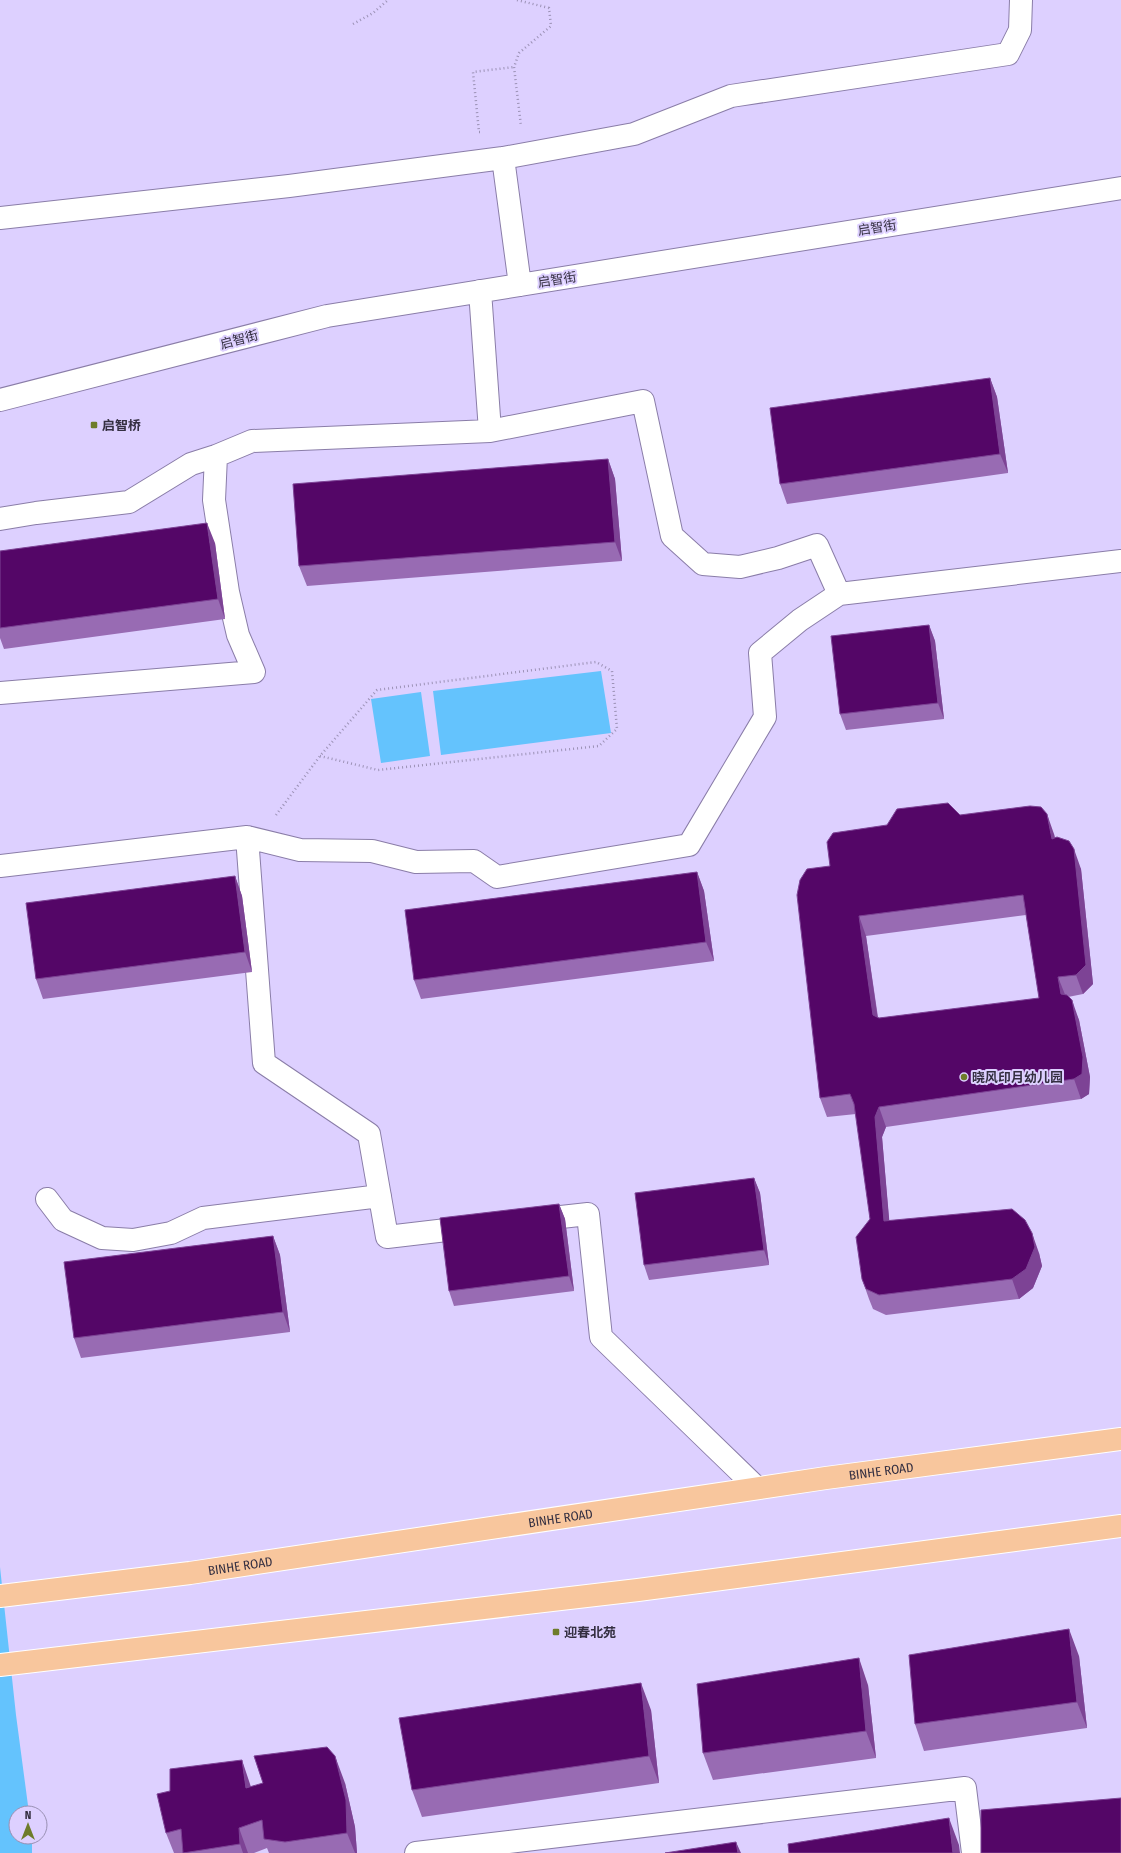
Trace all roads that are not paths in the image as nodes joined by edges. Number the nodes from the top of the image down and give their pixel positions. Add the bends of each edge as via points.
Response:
1 (1022, 0) edge
2 (503, 158) junction
3 (1121, 188) edge
4 (0, 218) edge
5 (520, 285) junction
6 (480, 291) junction
7 (0, 400) edge
8 (490, 431) junction
9 (216, 456) junction
10 (0, 519) edge
11 (1121, 561) edge
12 (839, 594) junction
13 (0, 693) edge
14 (253, 839) junction
15 (0, 866) edge
16 (380, 1196) junction
17 (47, 1199) dead end
18 (1121, 1439) edge
19 (757, 1488) junction
20 (1121, 1526) edge
21 (0, 1596) edge
22 (0, 1665) edge
23 (416, 1853) edge
24 (973, 1853) edge

1 - 2 street via 1020,30 1008,54 731,96 634,134
2 - 4 street via 289,186
2 - 5 street
3 - 5 street, 启智街
5 - 6 street, 启智街
6 - 7 street, 启智街 via 327,316
6 - 8 street
8 - 9 street via 252,441
8 - 12 street via 643,401 672,536 703,564 740,567 817,545
9 - 10 street via 191,464 129,502
9 - 13 street via 214,500 228,592 238,635 254,672
11 - 12 street
12 - 14 street via 800,620 760,653 765,717 689,845 497,877 474,861 416,862 372,851 300,850
14 - 15 street
14 - 16 street via 264,1063 369,1134
16 - 17 street via 203,1218 171,1233 133,1240 102,1238 63,1220
16 - 19 street via 387,1236 588,1214 601,1337
18 - 19 main road, BINHE ROAD
19 - 21 main road, BINHE ROAD via 190,1573
20 - 22 main road via 638,1590
23 - 24 street via 965,1788

